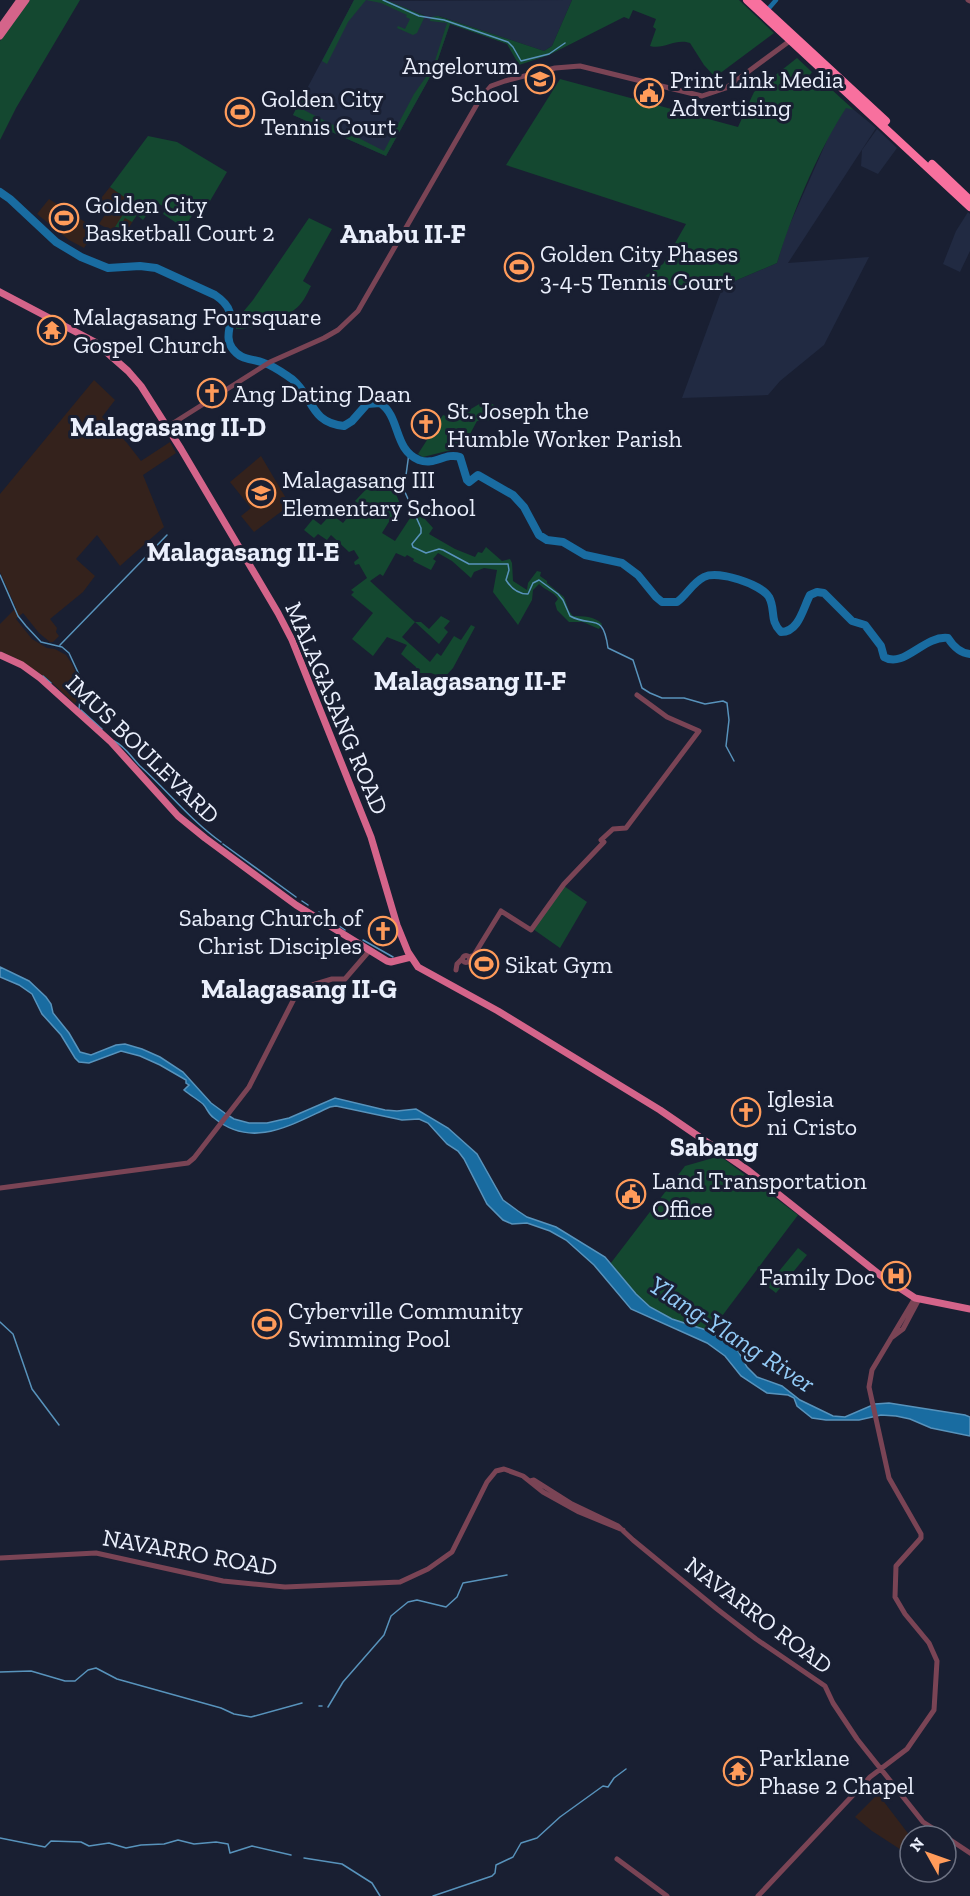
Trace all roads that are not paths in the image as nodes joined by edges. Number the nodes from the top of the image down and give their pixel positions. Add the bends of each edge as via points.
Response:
1 (20, 0) edge
2 (26, 0) edge
3 (747, 0) edge
4 (755, 0) edge
5 (0, 28) edge
6 (0, 36) edge
7 (791, 40) junction
8 (875, 115) junction
9 (970, 200) edge
10 (970, 207) edge
11 (0, 292) edge
12 (167, 428) junction
13 (0, 655) edge
14 (637, 695) dead end
15 (370, 950) junction
16 (411, 957) junction
17 (466, 959) dead end
18 (0, 1188) edge
19 (917, 1298) junction
20 (970, 1309) edge
21 (0, 1558) edge
22 (882, 1768) junction
23 (926, 1824) edge
24 (617, 1859) dead end
25 (666, 1896) edge
26 (758, 1896) edge

1 - 5 main road
2 - 6 main road
3 - 7 highway
4 - 8 highway
7 - 8 highway
7 - 12 street via 726,88 702,96 579,66 555,68 491,86 358,311 344,326 270,362
8 - 9 highway
8 - 10 highway
11 - 12 main road, MALAGASANG ROAD via 105,350 141,386
12 - 16 main road, MALAGASANG ROAD via 292,640 371,837 395,919
13 - 15 main road, IMUS BOULEVARD via 28,669 51,687 111,742 178,816 205,838 303,910
14 - 17 street via 667,717 699,731 626,828 613,829 564,884 531,930 501,911 474,955
15 - 16 main road, IMUS BOULEVARD via 389,962
15 - 18 street via 345,979 299,989 249,1087 188,1163
16 - 19 main road via 424,972 498,1011 660,1110 749,1171 880,1275
19 - 20 main road
19 - 22 street via 903,1329 891,1338 870,1375 869,1388 888,1478 921,1534 896,1566 895,1597 937,1660 934,1710 907,1749
21 - 22 street, NAVARRO ROAD via 96,1553 242,1584 389,1584 420,1574 452,1552 487,1482 496,1471 504,1469 534,1480 623,1530 717,1609 825,1686 851,1730
22 - 23 street, NAVARRO ROAD
22 - 26 street
24 - 25 street

